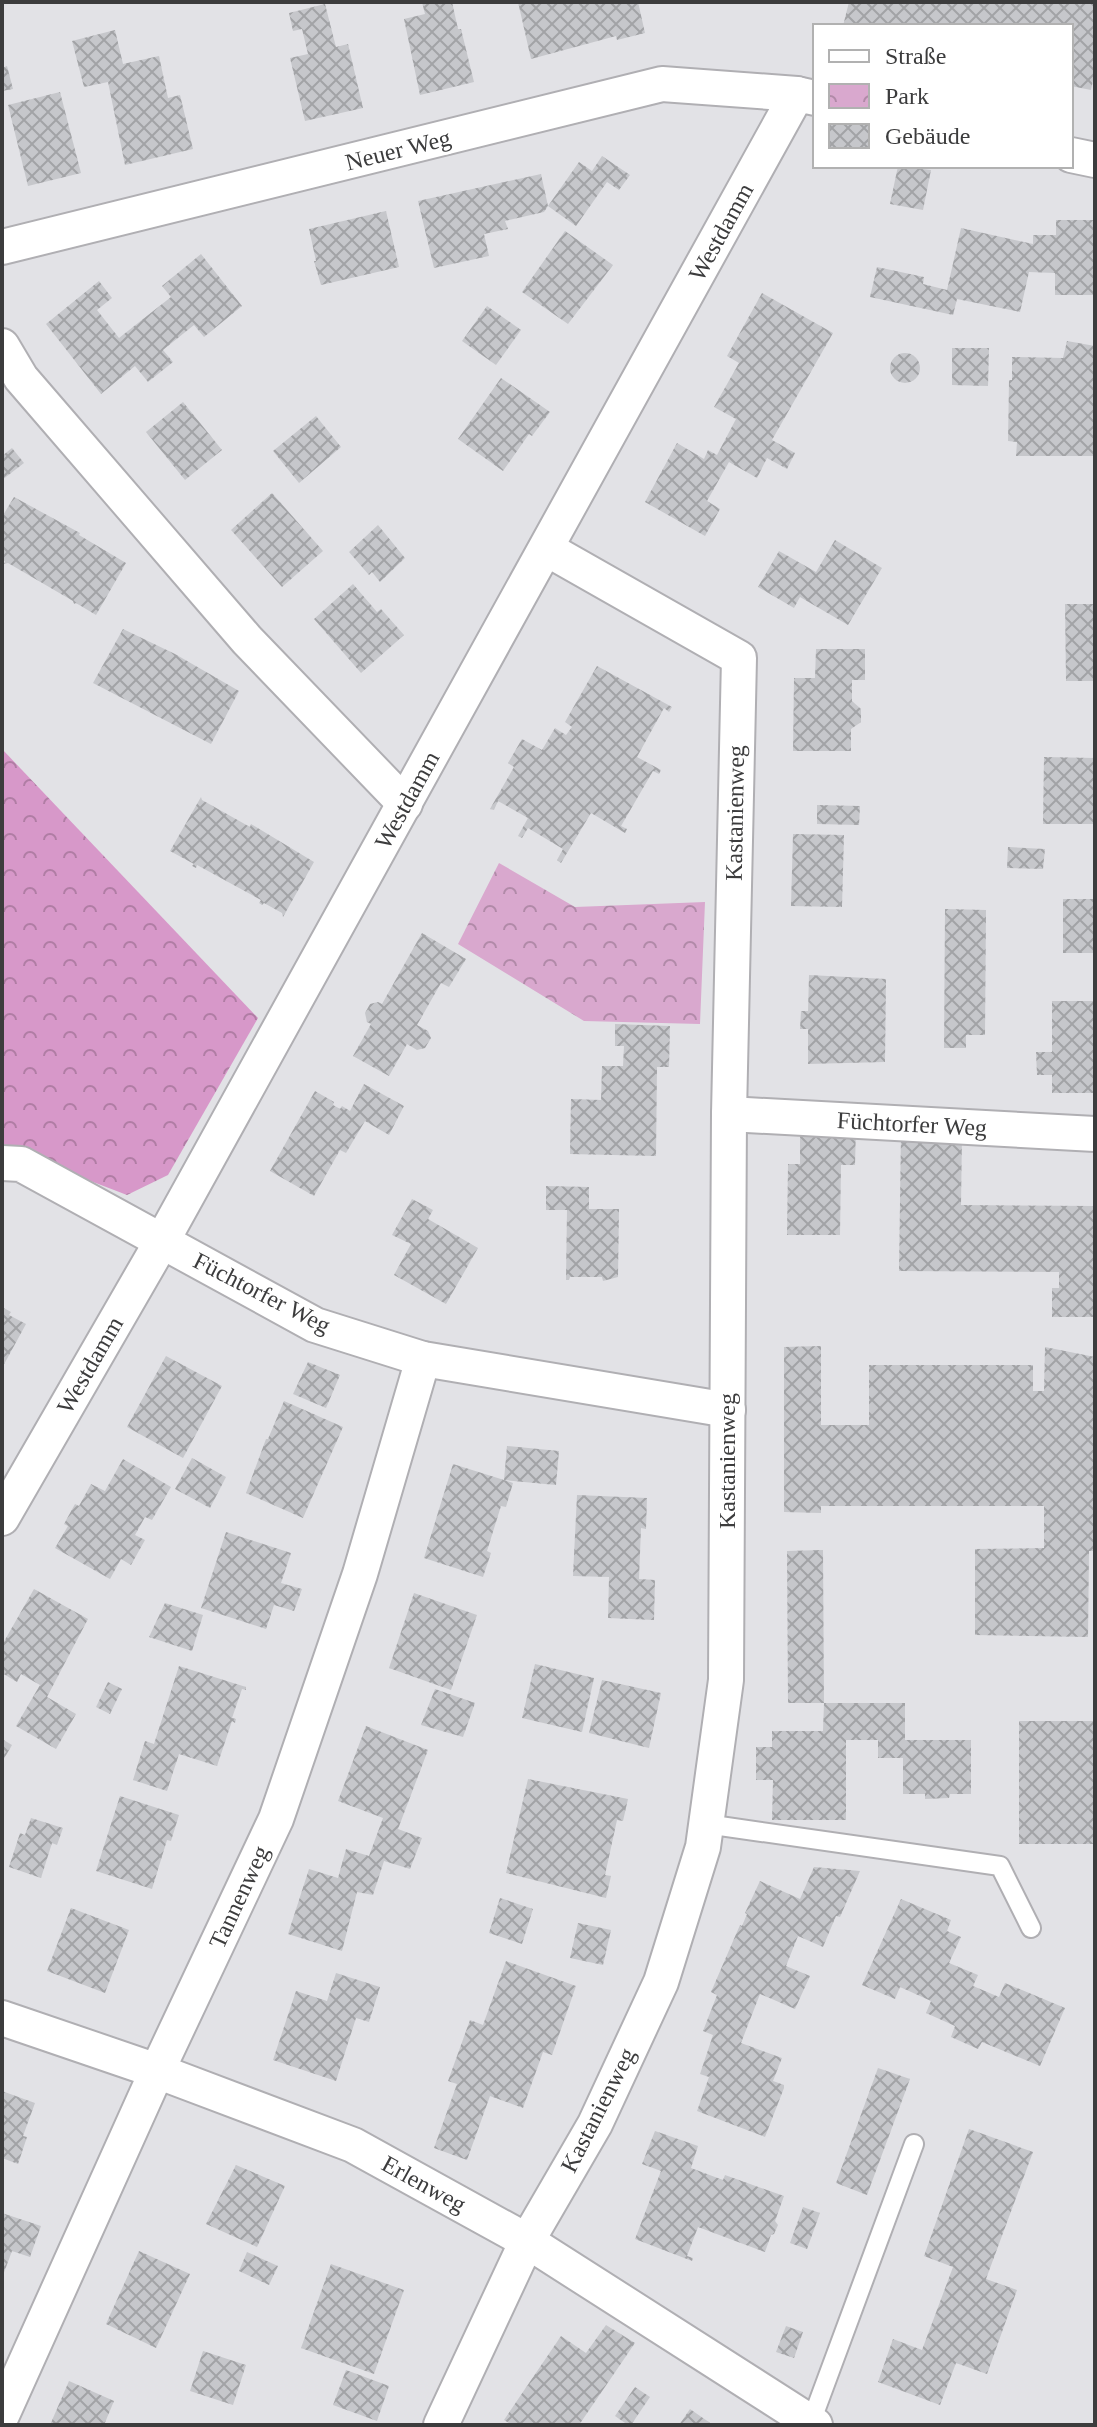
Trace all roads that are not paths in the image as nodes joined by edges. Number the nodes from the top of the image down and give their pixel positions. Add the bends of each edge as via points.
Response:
1 (806, 96) edge
2 (1073, 155) edge
3 (1095, 160) edge
4 (2, 247) edge
5 (2, 346) edge
6 (547, 549) junction
7 (405, 804) junction
8 (729, 1114) junction
9 (1095, 1134) edge
10 (2, 1163) edge
11 (162, 1241) junction
12 (423, 1359) junction
13 (728, 1410) junction
14 (2, 1518) edge
15 (706, 1824) junction
16 (1031, 1928) dead end
17 (2, 2018) edge
18 (157, 2071) junction
19 (914, 2144) dead end
20 (527, 2241) junction
21 (2, 2415) edge
22 (813, 2424) edge
23 (441, 2425) edge

1 - 4 street, Neuer Weg via 662,84
1 - 6 street, Westdamm
2 - 3 street
5 - 7 street via 21,378 247,640
6 - 7 street, Westdamm
6 - 8 street, Kastanienweg via 739,658
7 - 11 street, Westdamm
8 - 9 street, Füchtorfer Weg
8 - 13 street, Kastanienweg
10 - 11 street, Füchtorfer Weg via 21,1164
11 - 12 street, Füchtorfer Weg via 315,1325
11 - 14 street, Westdamm
12 - 13 street, Füchtorfer Weg
12 - 18 street, Tannenweg via 360,1574 276,1819
13 - 15 street, Kastanienweg via 726,1680
15 - 16 lane via 1000,1866
15 - 20 street, Kastanienweg via 661,1982 595,2124
17 - 18 street, Erlenweg
18 - 20 street, Erlenweg via 353,2145
18 - 21 street, Tannenweg
19 - 22 lane, Erlenweg
20 - 22 street, Erlenweg
20 - 23 street, Kastanienweg

